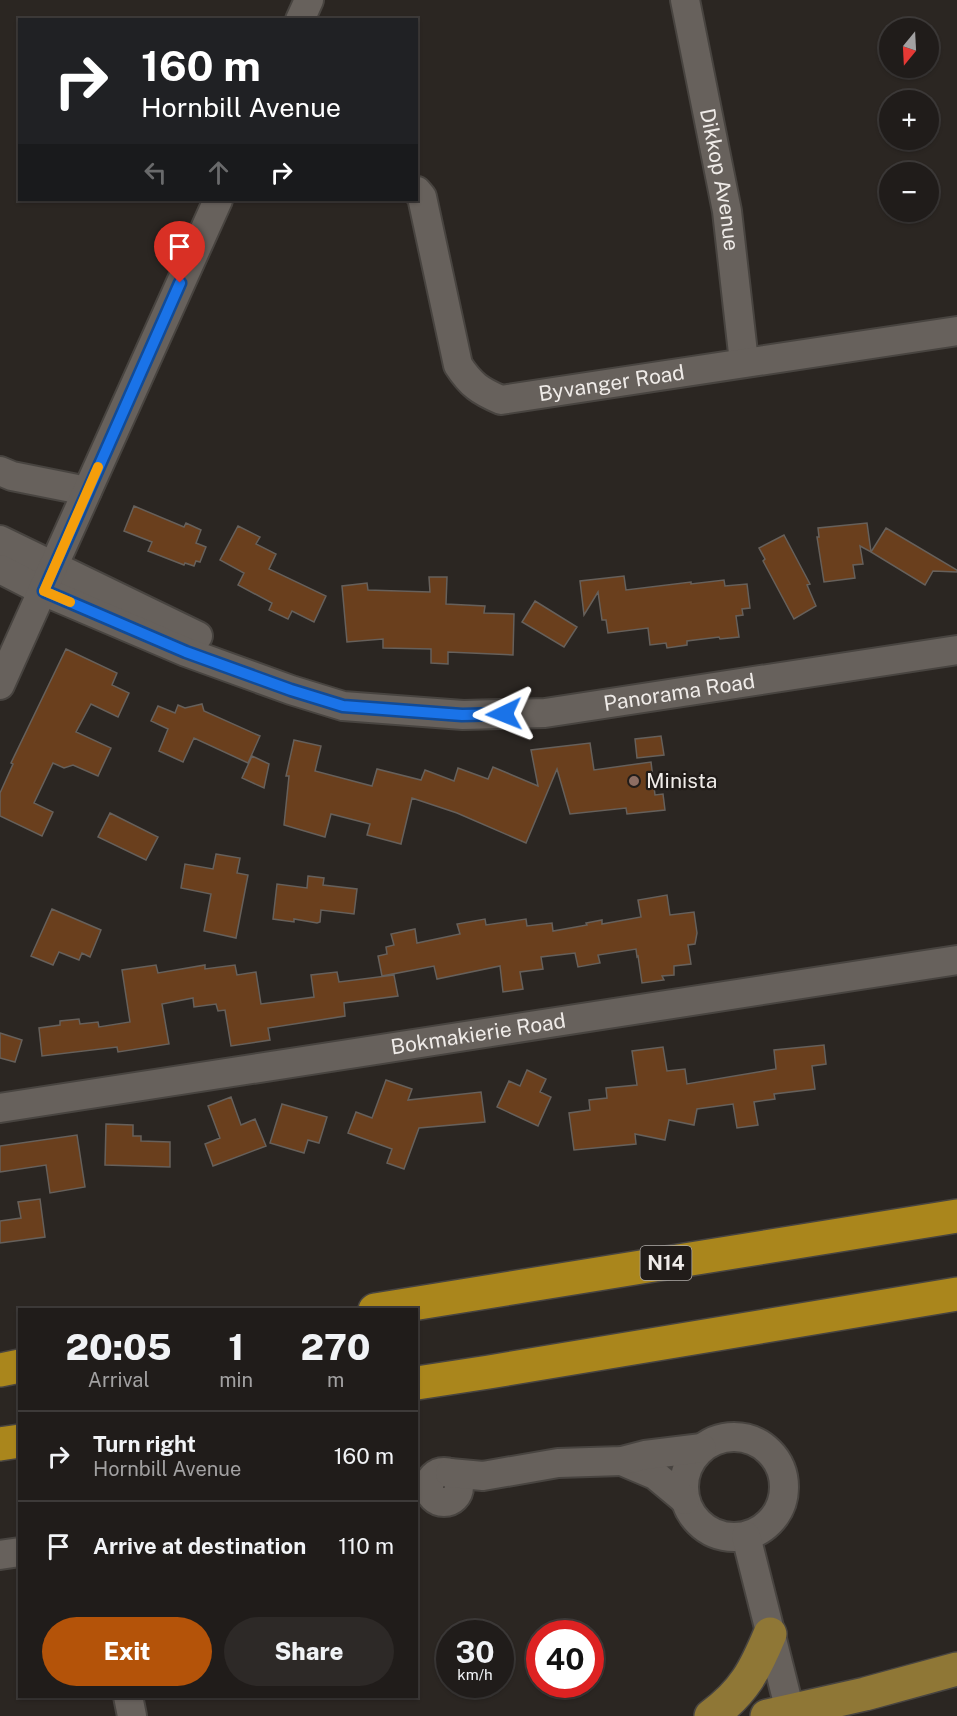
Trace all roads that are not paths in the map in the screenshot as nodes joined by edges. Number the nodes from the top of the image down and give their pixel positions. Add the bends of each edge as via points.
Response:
1 (309, 0) edge
2 (685, 0) edge
3 (301, 18) edge
4 (418, 192) edge
5 (218, 201) edge
6 (957, 331) edge
7 (744, 362) junction
8 (0, 471) edge
9 (87, 491) junction
10 (0, 540) edge
11 (0, 569) edge
12 (49, 578) junction
13 (957, 650) edge
14 (0, 685) edge
15 (957, 960) edge
16 (0, 1108) edge
17 (957, 1216) edge
18 (957, 1294) edge
19 (387, 1308) edge
20 (18, 1366) edge
21 (0, 1370) edge
22 (418, 1383) edge
23 (18, 1441) edge
24 (0, 1444) edge
25 (702, 1448) junction
26 (622, 1461) junction
27 (435, 1488) edge
28 (686, 1500) junction
29 (746, 1536) junction
30 (18, 1552) edge
31 (0, 1555) edge
32 (770, 1634) junction
33 (957, 1669) edge
34 (128, 1698) edge
35 (778, 1713) edge
36 (132, 1716) edge
37 (711, 1716) edge

1 - 3 street
2 - 7 street, Dikkop Avenue via 727,211
4 - 7 street, Byvanger Road via 458,365 481,392 501,400
5 - 9 street
6 - 7 street, Byvanger Road
8 - 9 street
9 - 12 street
10 - 12 street, Panorama Road
11 - 12 street, Panorama Road
12 - 13 street, Panorama Road via 186,652 343,706 462,715 545,713
12 - 14 street
15 - 16 street, Bokmakierie Road
17 - 19 highway, N14
18 - 22 highway
20 - 21 highway
23 - 24 highway
25 - 26 street
25 - 28 street via 690,1463 684,1481
25 - 29 street via 719,1439 739,1437 758,1443 773,1455 783,1473 784,1493 777,1512 764,1527
26 - 27 street via 558,1462
26 - 28 street via 655,1475
28 - 29 street via 694,1517 708,1530 726,1536
29 - 32 street
30 - 31 street
32 - 35 street
32 - 37 main road via 750,1677
33 - 35 main road
34 - 36 street

